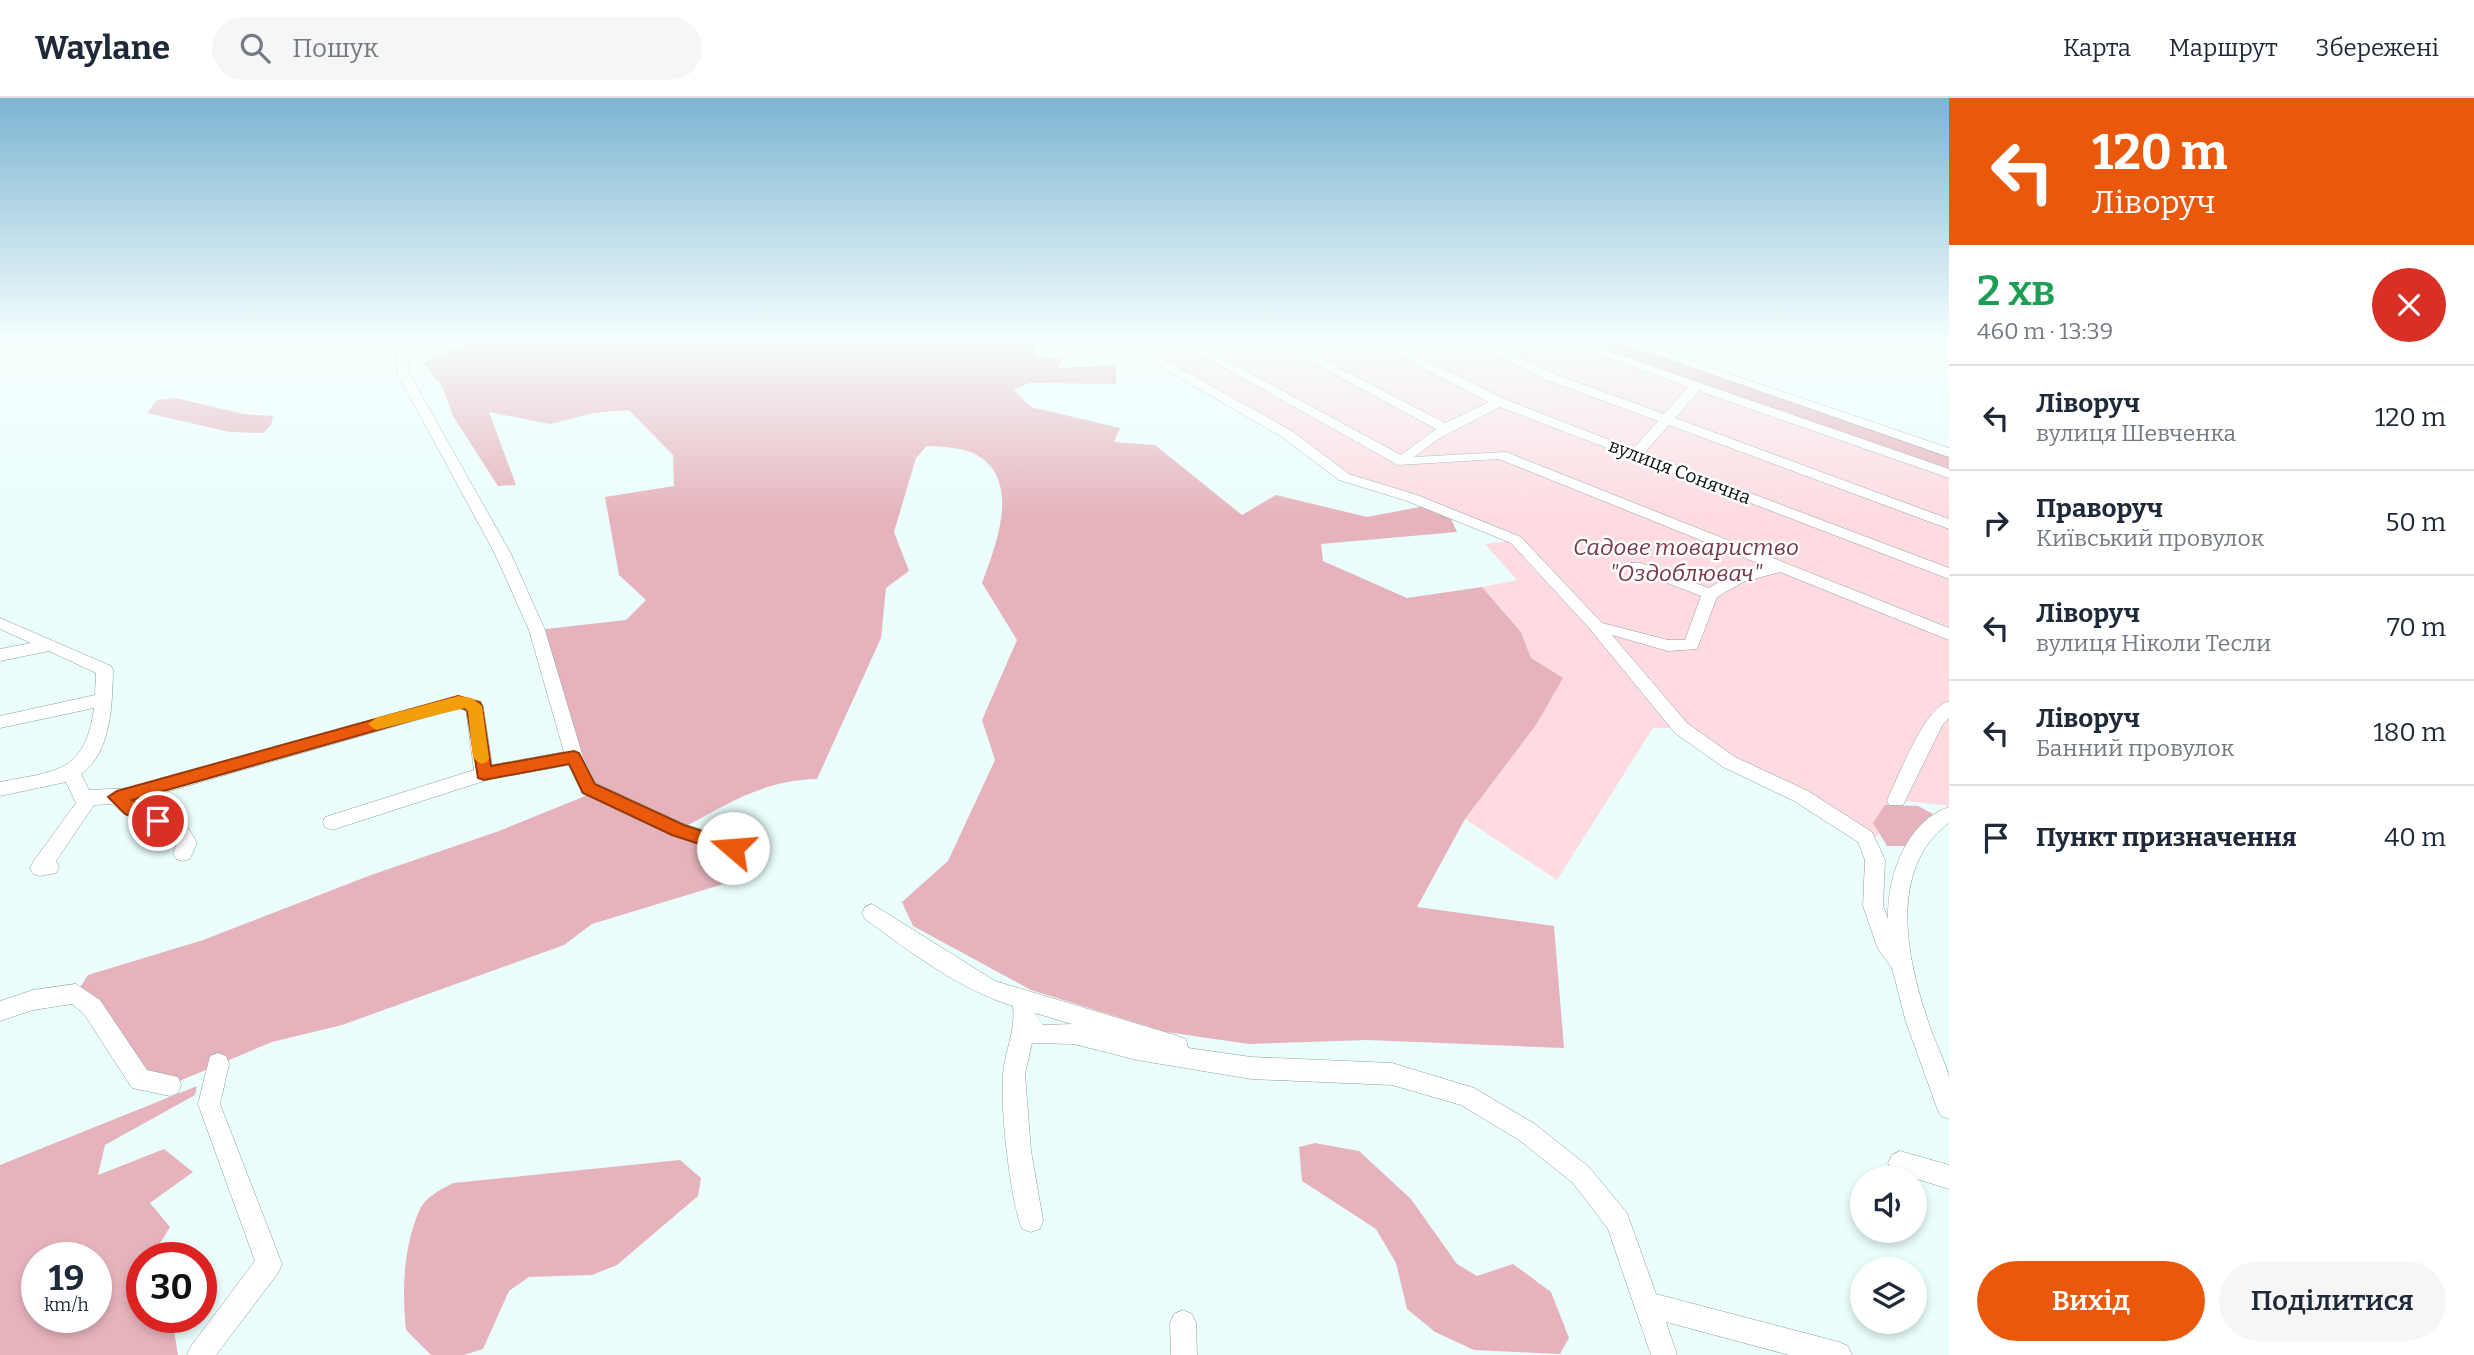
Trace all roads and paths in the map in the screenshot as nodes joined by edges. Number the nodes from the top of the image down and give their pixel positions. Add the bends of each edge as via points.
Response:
1 (418, 400) edge
2 (1226, 400) edge
3 (1289, 400) edge
4 (1390, 400) edge
5 (1494, 400) edge
6 (1612, 400) edge
7 (1684, 400) edge
8 (1735, 400) edge
9 (1794, 400) edge
10 (1499, 402) junction
11 (1667, 420) junction
12 (1446, 429) junction
13 (1949, 453) edge
14 (1636, 454) junction
15 (1402, 462) junction
16 (1949, 474) edge
17 (1949, 524) edge
18 (1636, 566) dead end
19 (1778, 568) junction
20 (1949, 574) edge
21 (1710, 594) junction
22 (0, 623) edge
23 (1597, 628) junction
24 (1949, 634) edge
25 (50, 645) junction
26 (0, 655) edge
27 (103, 700) junction
28 (1949, 707) edge
29 (0, 722) edge
30 (574, 757) junction
31 (72, 772) junction
32 (484, 774) junction
33 (0, 789) edge
34 (117, 797) junction
35 (84, 798) junction
36 (1896, 800) dead end
37 (1949, 814) edge
38 (332, 822) dead end
39 (733, 848) dead end
40 (183, 853) dead end
41 (45, 867) dead end
42 (872, 913) dead end
43 (1901, 964) junction
44 (0, 1011) edge
45 (1024, 1012) junction
46 (1279, 1058) dead end
47 (218, 1063) dead end
48 (170, 1085) dead end
49 (1949, 1108) edge
50 (1900, 1163) dead end
51 (1949, 1177) edge
52 (1031, 1220) dead end
53 (1645, 1304) junction
54 (1183, 1323) dead end
55 (200, 1355) edge
56 (1184, 1355) edge
57 (1664, 1355) edge
58 (1839, 1355) edge

1 - 30 street via 503,554 537,631
2 - 23 street via 1287,434 1344,477 1412,498 1516,540
3 - 15 street
4 - 12 street
5 - 10 street, вулиця Сонячна
6 - 11 street
7 - 11 street
8 - 16 street
9 - 13 street
10 - 12 street
10 - 14 street, вулиця Сонячна
11 - 14 street
11 - 17 street
12 - 15 street
14 - 20 street, вулиця Сонячна
15 - 19 street via 1501,455
18 - 21 street
19 - 21 street via 1738,578
19 - 24 street
21 - 23 street via 1691,645 1676,649 1616,627
22 - 25 street
23 - 43 street via 1681,728 1729,762 1801,796 1865,837 1875,860 1873,906 1888,949
25 - 26 street
25 - 27 street via 105,670
27 - 29 street
27 - 31 street via 92,751
28 - 36 street via 1936,720
30 - 32 street
30 - 39 street via 589,788 678,830
31 - 33 street
31 - 35 street
32 - 34 street via 474,706 458,702
32 - 38 street
34 - 35 street
34 - 40 street via 131,809 182,834 187,843
35 - 41 street via 85,804
37 - 43 street via 1930,828 1905,865 1896,918
42 - 45 street
43 - 49 street
44 - 48 street via 33,1000 76,994 92,1007 140,1080
45 - 46 street via 1226,1055
45 - 52 street via 1014,1074 1019,1151
45 - 53 street via 1038,1035 1074,1034 1137,1050 1251,1068 1392,1074 1466,1096 1527,1132 1581,1175 1618,1222
47 - 55 street via 209,1104 270,1264
50 - 51 street
53 - 57 street
53 - 58 street
54 - 56 street

